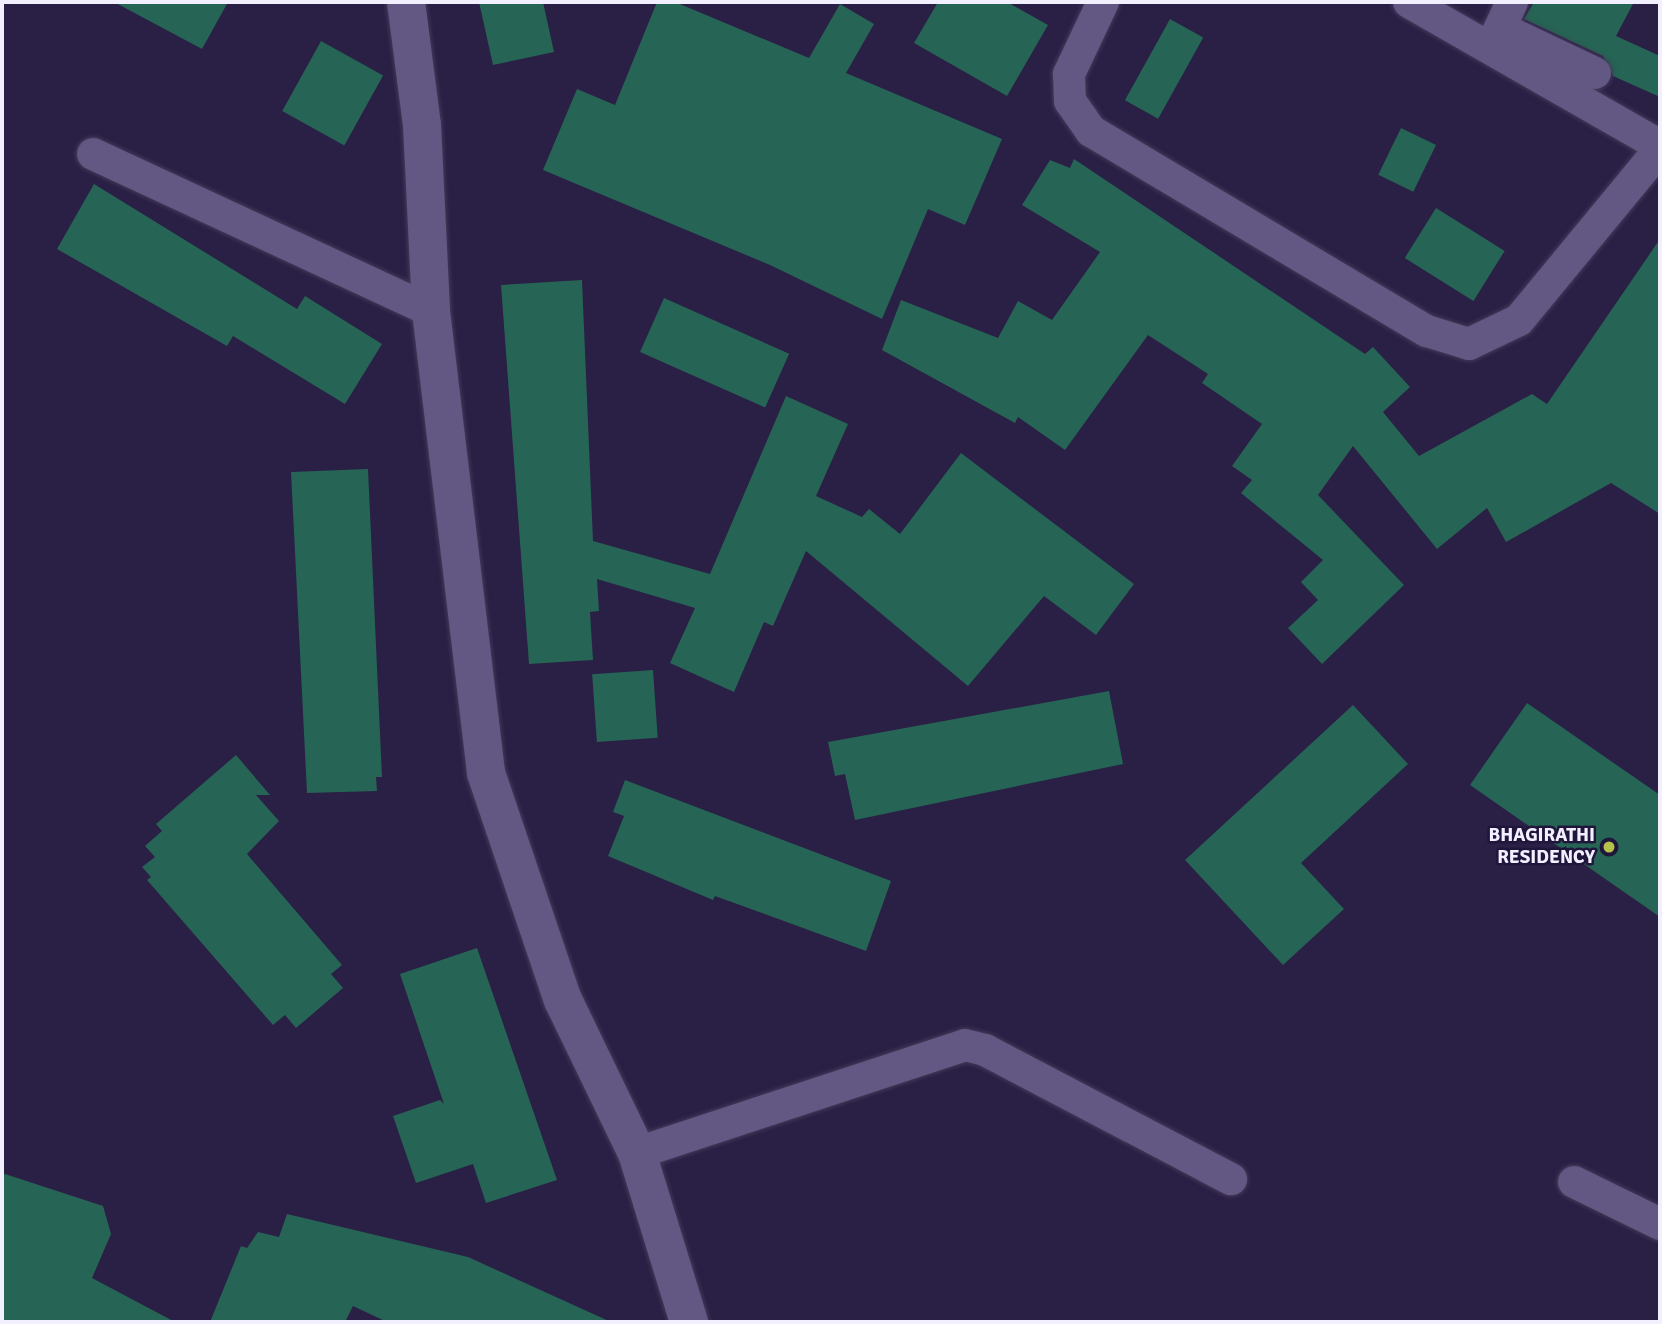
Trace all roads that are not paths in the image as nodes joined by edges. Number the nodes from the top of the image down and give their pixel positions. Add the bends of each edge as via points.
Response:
1 (406, 2) edge
2 (1103, 2) edge
3 (1409, 2) edge
4 (1501, 25) edge
5 (1595, 74) dead end
6 (1660, 147) edge
7 (93, 154) dead end
8 (431, 311) junction
9 (637, 1153) junction
10 (1231, 1179) dead end
11 (1574, 1182) dead end
12 (1660, 1224) edge
13 (689, 1322) edge

1 - 8 street via 422,125
2 - 6 street via 1069,74 1070,101 1091,131 1427,331 1469,344 1519,320
3 - 4 street
4 - 5 street
4 - 6 street
7 - 8 street
8 - 9 street via 486,773 563,1000
9 - 10 street via 965,1045 985,1050
9 - 13 street
11 - 12 street

